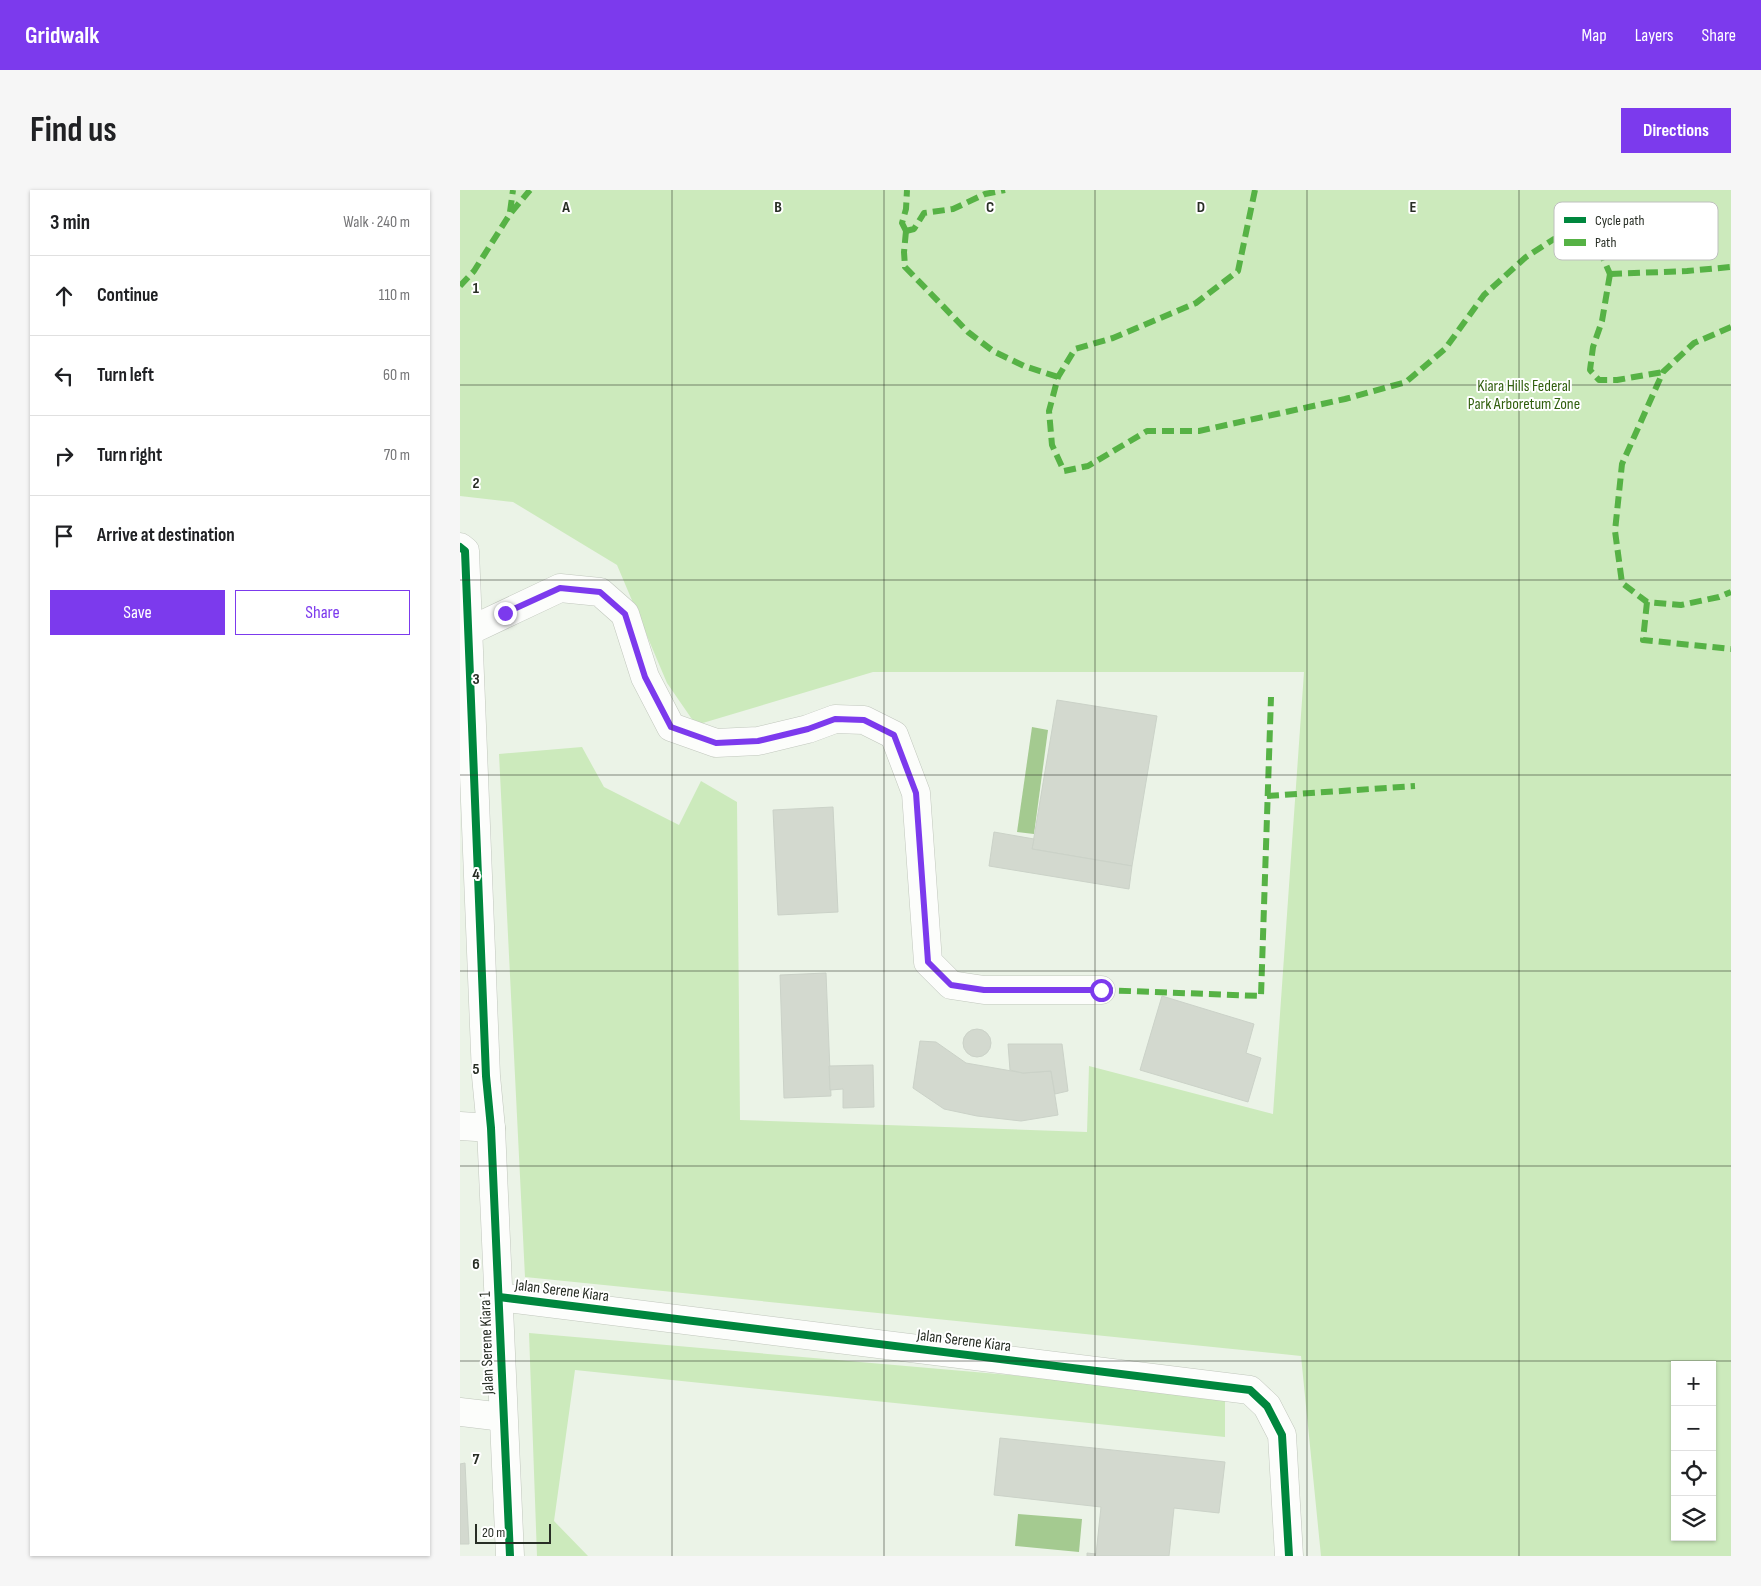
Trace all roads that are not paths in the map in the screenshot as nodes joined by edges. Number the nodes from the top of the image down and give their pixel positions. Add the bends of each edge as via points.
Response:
1 (463, 549) edge
2 (469, 631) junction
3 (1101, 990) dead end
4 (460, 1126) edge
5 (491, 1128) junction
6 (499, 1297) junction
7 (460, 1412) edge
8 (504, 1416) junction
9 (510, 1556) edge
10 (1289, 1556) edge

1 - 2 street, Jalan Serene Kiara 1
2 - 3 street via 560,588 600,592 625,614 645,677 671,727 716,743 758,741 835,719 864,720 894,735 916,793 928,962 951,985 984,990
2 - 5 street, Jalan Serene Kiara 1 via 486,1076
4 - 5 street
5 - 6 street, Jalan Serene Kiara 1
6 - 8 street, Jalan Serene Kiara 1
6 - 10 street, Jalan Serene Kiara via 1250,1390 1267,1406 1282,1435
7 - 8 street
8 - 9 street, Jalan Serene Kiara 1

